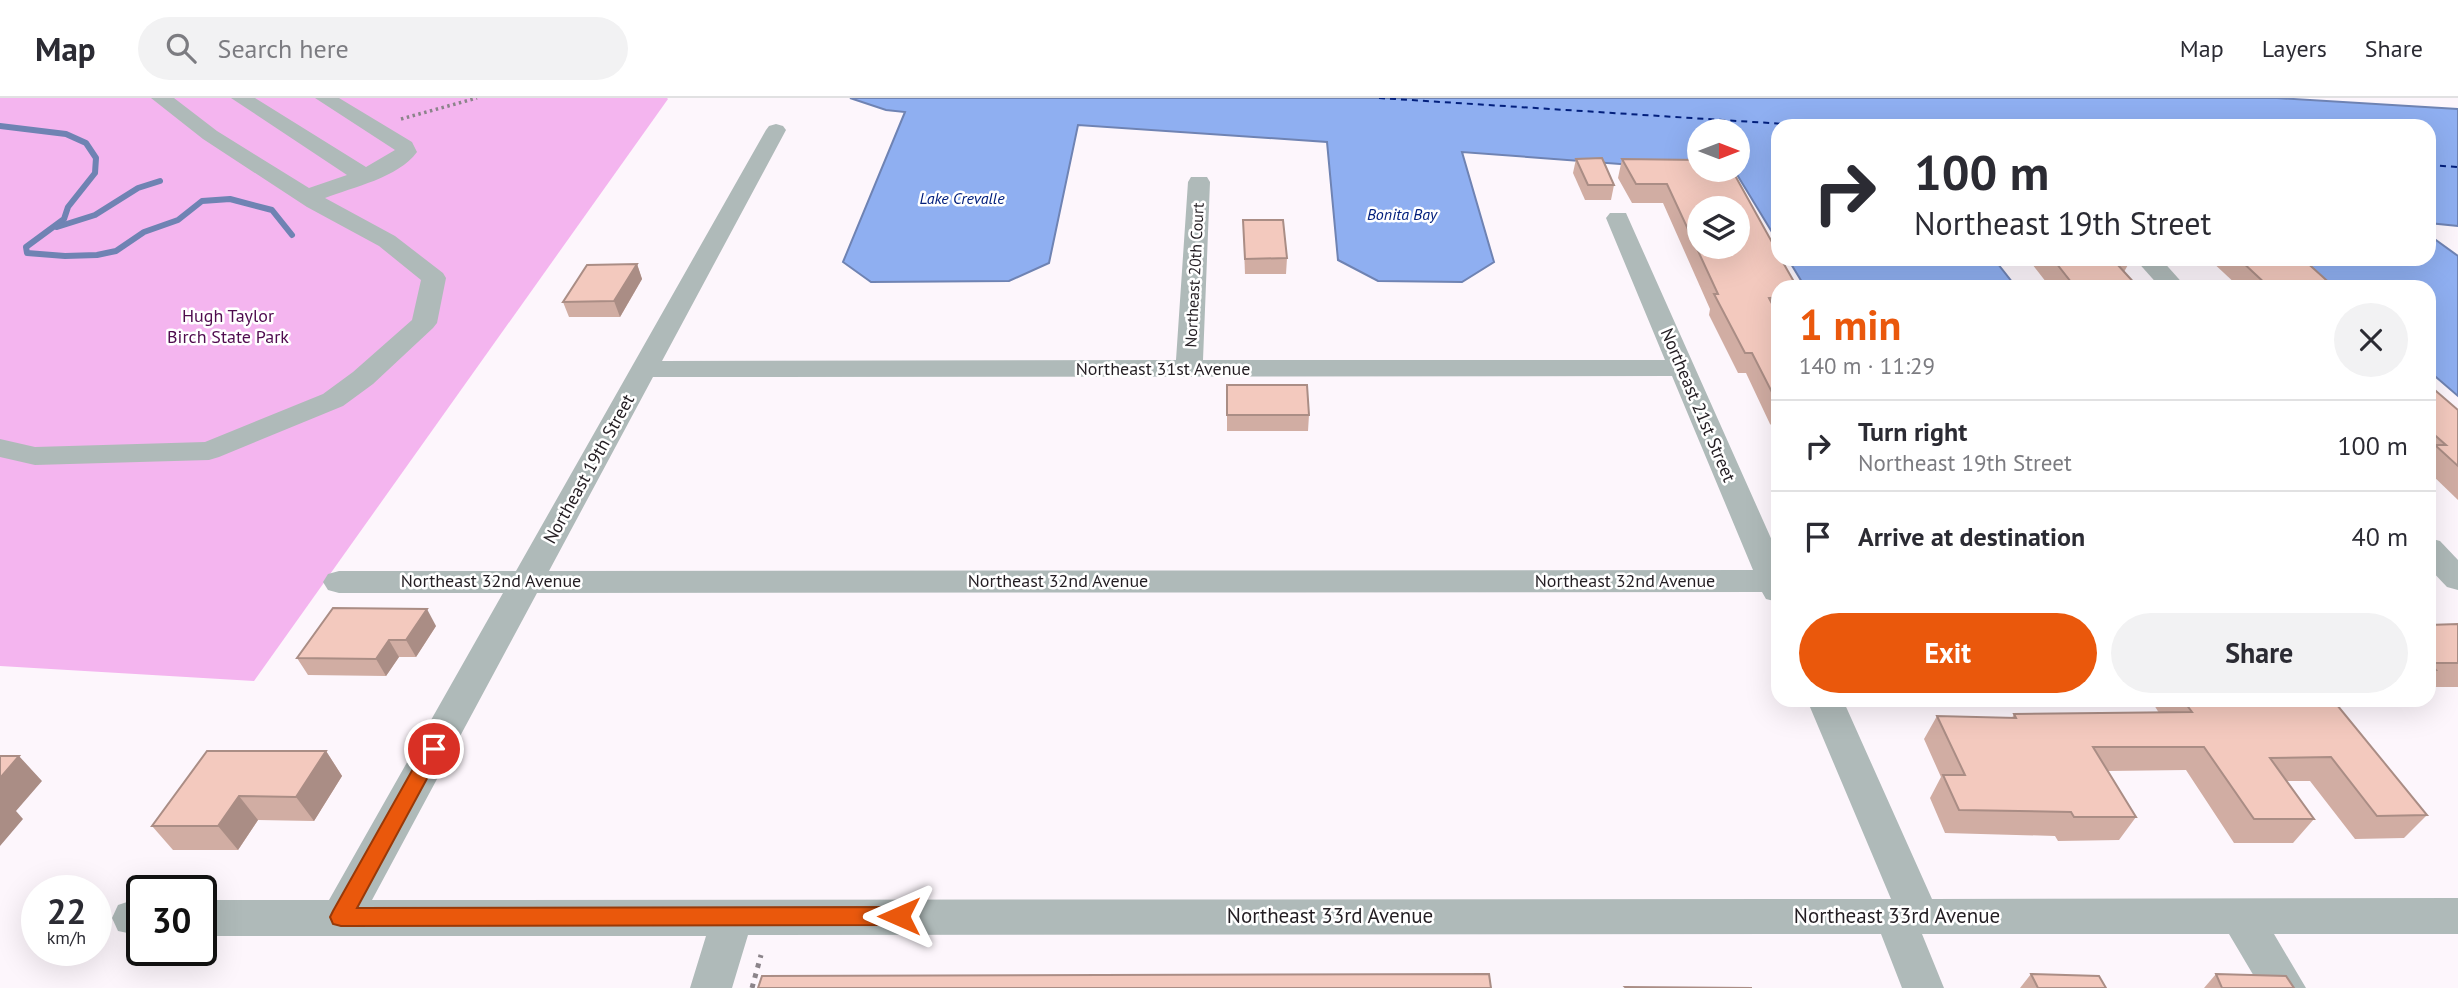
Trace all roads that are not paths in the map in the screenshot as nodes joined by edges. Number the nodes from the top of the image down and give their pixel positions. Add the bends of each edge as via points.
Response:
1 (161, 98) edge
2 (241, 98) edge
3 (324, 98) edge
4 (776, 130) dead end
5 (363, 175) junction
6 (1199, 182) dead end
7 (307, 197) junction
8 (1618, 218) dead end
9 (2154, 266) edge
10 (2167, 280) edge
11 (1682, 368) junction
12 (645, 369) junction
13 (1189, 369) junction
14 (0, 448) edge
15 (2436, 556) edge
16 (1771, 570) edge
17 (2436, 580) edge
18 (2458, 580) edge
19 (526, 581) junction
20 (339, 582) dead end
21 (1771, 584) edge
22 (1828, 707) edge
23 (733, 916) junction
24 (1907, 916) junction
25 (2240, 916) junction
26 (2458, 916) edge
27 (341, 917) junction
28 (217, 918) edge
29 (711, 988) edge
30 (1923, 988) edge
31 (2285, 988) edge

1 - 7 street
2 - 5 street
3 - 5 street via 404,147 401,159
4 - 12 street, Northeast 19th Street
5 - 7 street
6 - 13 street, Northeast 20th Court
7 - 14 street via 387,241 434,278 424,323 363,378 333,400 209,451 35,456
8 - 11 street, Northeast 21st Street
9 - 10 street
11 - 13 street, Northeast 31st Avenue
11 - 16 street, Northeast 21st Street
12 - 13 street, Northeast 31st Avenue
12 - 19 street, Northeast 19th Street
15 - 18 street
17 - 18 street
19 - 20 street, Northeast 32nd Avenue
19 - 21 street, Northeast 32nd Avenue
19 - 27 street, Northeast 19th Street
22 - 24 street
23 - 24 street, Northeast 33rd Avenue
23 - 27 street, Northeast 33rd Avenue
23 - 29 street
24 - 25 street, Northeast 33rd Avenue
24 - 30 street
25 - 26 street, Northeast 33rd Avenue
25 - 31 street
27 - 28 street, Northeast 33rd Avenue

